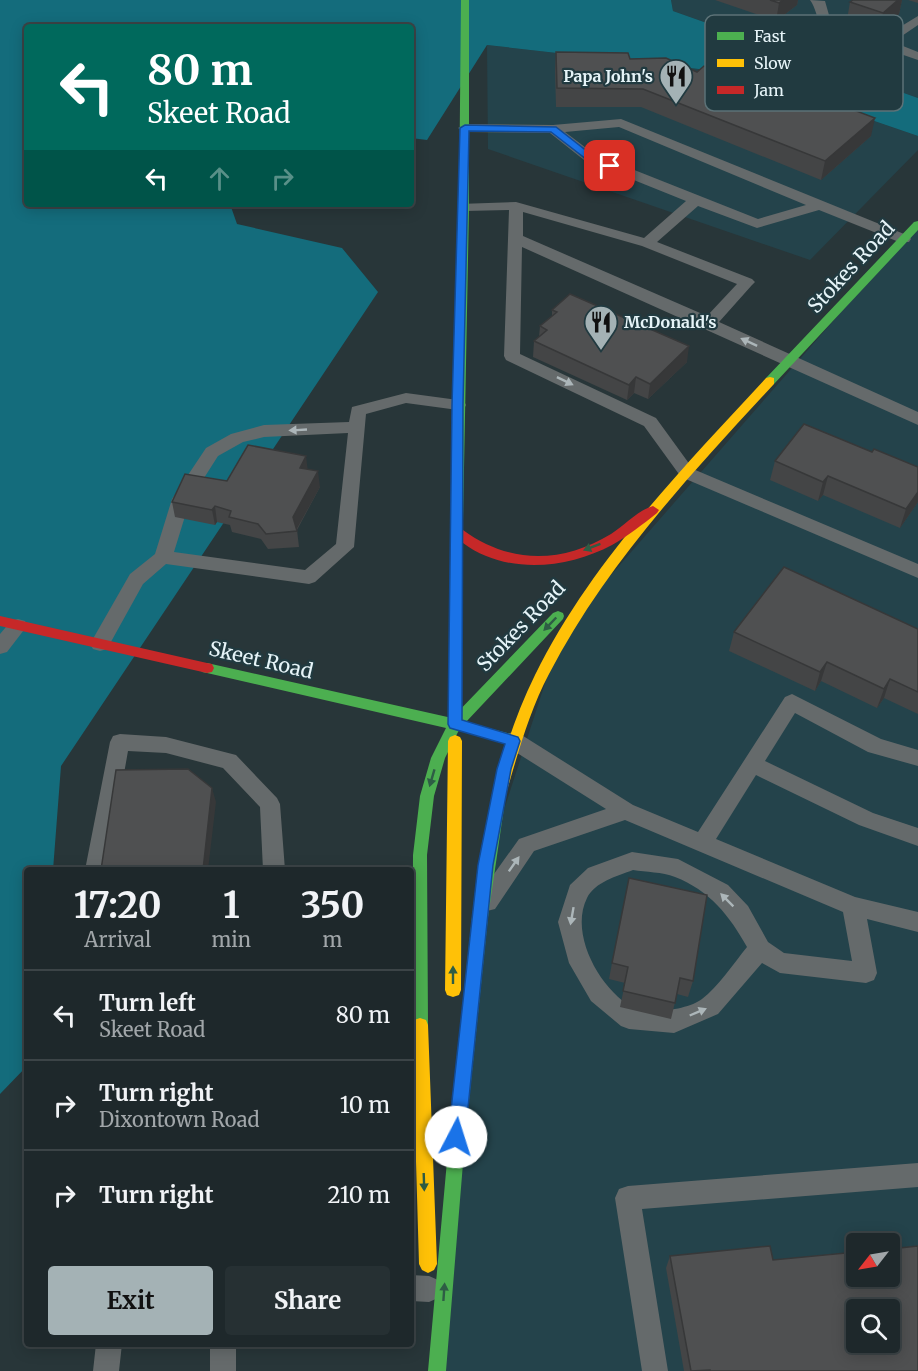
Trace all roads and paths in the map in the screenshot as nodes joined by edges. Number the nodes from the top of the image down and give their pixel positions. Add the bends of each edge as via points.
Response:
1 (465, 0) edge
2 (816, 0) edge
3 (822, 15) edge
4 (918, 20) edge
5 (903, 30) edge
6 (903, 51) edge
7 (918, 57) edge
8 (465, 128) junction
9 (553, 129) junction
10 (696, 200) junction
11 (820, 205) junction
12 (516, 206) junction
13 (464, 207) junction
14 (913, 231) edge
15 (516, 239) junction
16 (647, 243) junction
17 (709, 323) junction
18 (789, 360) junction
19 (458, 405) junction
20 (918, 419) edge
21 (357, 427) junction
22 (687, 473) junction
23 (659, 505) junction
24 (457, 532) junction
25 (620, 552) junction
26 (162, 557) junction
27 (918, 571) edge
28 (9, 623) edge
29 (99, 644) junction
30 (0, 647) edge
31 (455, 724) junction
32 (513, 741) junction
33 (918, 758) edge
34 (752, 764) junction
35 (626, 812) junction
36 (918, 837) edge
37 (702, 843) junction
38 (97, 867) edge
39 (274, 867) edge
40 (853, 906) junction
41 (480, 912) junction
42 (918, 922) edge
43 (759, 948) junction
44 (453, 1005) dead end
45 (453, 1040) dead end
46 (918, 1175) edge
47 (452, 1180) junction
48 (420, 1288) edge
49 (109, 1347) edge
50 (223, 1347) edge
51 (106, 1371) edge
52 (223, 1371) edge
53 (433, 1371) edge
54 (437, 1371) edge
55 (655, 1371) edge

1 - 8 main road
2 - 3 lane via 821,4
4 - 5 lane
6 - 7 lane
8 - 9 lane
8 - 13 main road
9 - 10 lane via 589,157
9 - 11 lane via 621,123
10 - 11 lane via 758,224
10 - 16 lane
11 - 14 lane
12 - 13 lane
12 - 15 lane
12 - 16 lane
13 - 19 main road
14 - 18 main road, Stokes Road
15 - 17 lane
15 -> 22 lane via 512,356 650,422
16 - 17 lane via 747,282
18 -> 17 lane
18 - 20 lane
18 - 22 main road, Stokes Road
19 - 21 lane via 406,398 358,411
19 - 24 main road
21 -> 26 lane via 264,431 237,438 212,452 181,499
21 - 26 lane via 345,547 309,577
22 - 23 main road, Stokes Road
22 - 27 lane
23 -> 24 main road via 598,546 546,560 508,559 481,552
23 - 25 main road, Stokes Road
24 - 31 main road
25 -> 31 main road, Stokes Road
25 - 32 main road, Stokes Road via 562,631 539,674
26 - 29 lane via 136,579
28 - 29 main road, Skeet Road
28 - 30 lane
29 - 31 main road, Skeet Road
31 - 32 main road, Skeet Road
44 -> 31 main road
31 -> 48 main road, Stokes Road via 438,758 427,796 420,855
32 - 35 lane
32 - 41 main road, Stokes Road via 493,819
33 - 34 lane via 875,746 792,702
34 - 36 lane via 866,819
34 - 37 lane
35 - 37 lane
41 -> 35 lane via 527,845
37 - 40 lane
38 - 39 lane via 120,741 166,745 229,761 270,804
40 - 42 lane
40 - 43 lane via 866,973 780,963
41 - 47 main road, Stokes Road
43 -> 43 lane via 740,913 720,892 678,868 632,861 596,875 578,892 569,922 579,963 599,994 629,1018 674,1022 710,1007
45 - 47 main road
46 - 55 lane via 628,1198
54 -> 47 main road, Stokes Road
48 - 53 main road, Stokes Road
49 - 51 lane
50 - 52 lane

